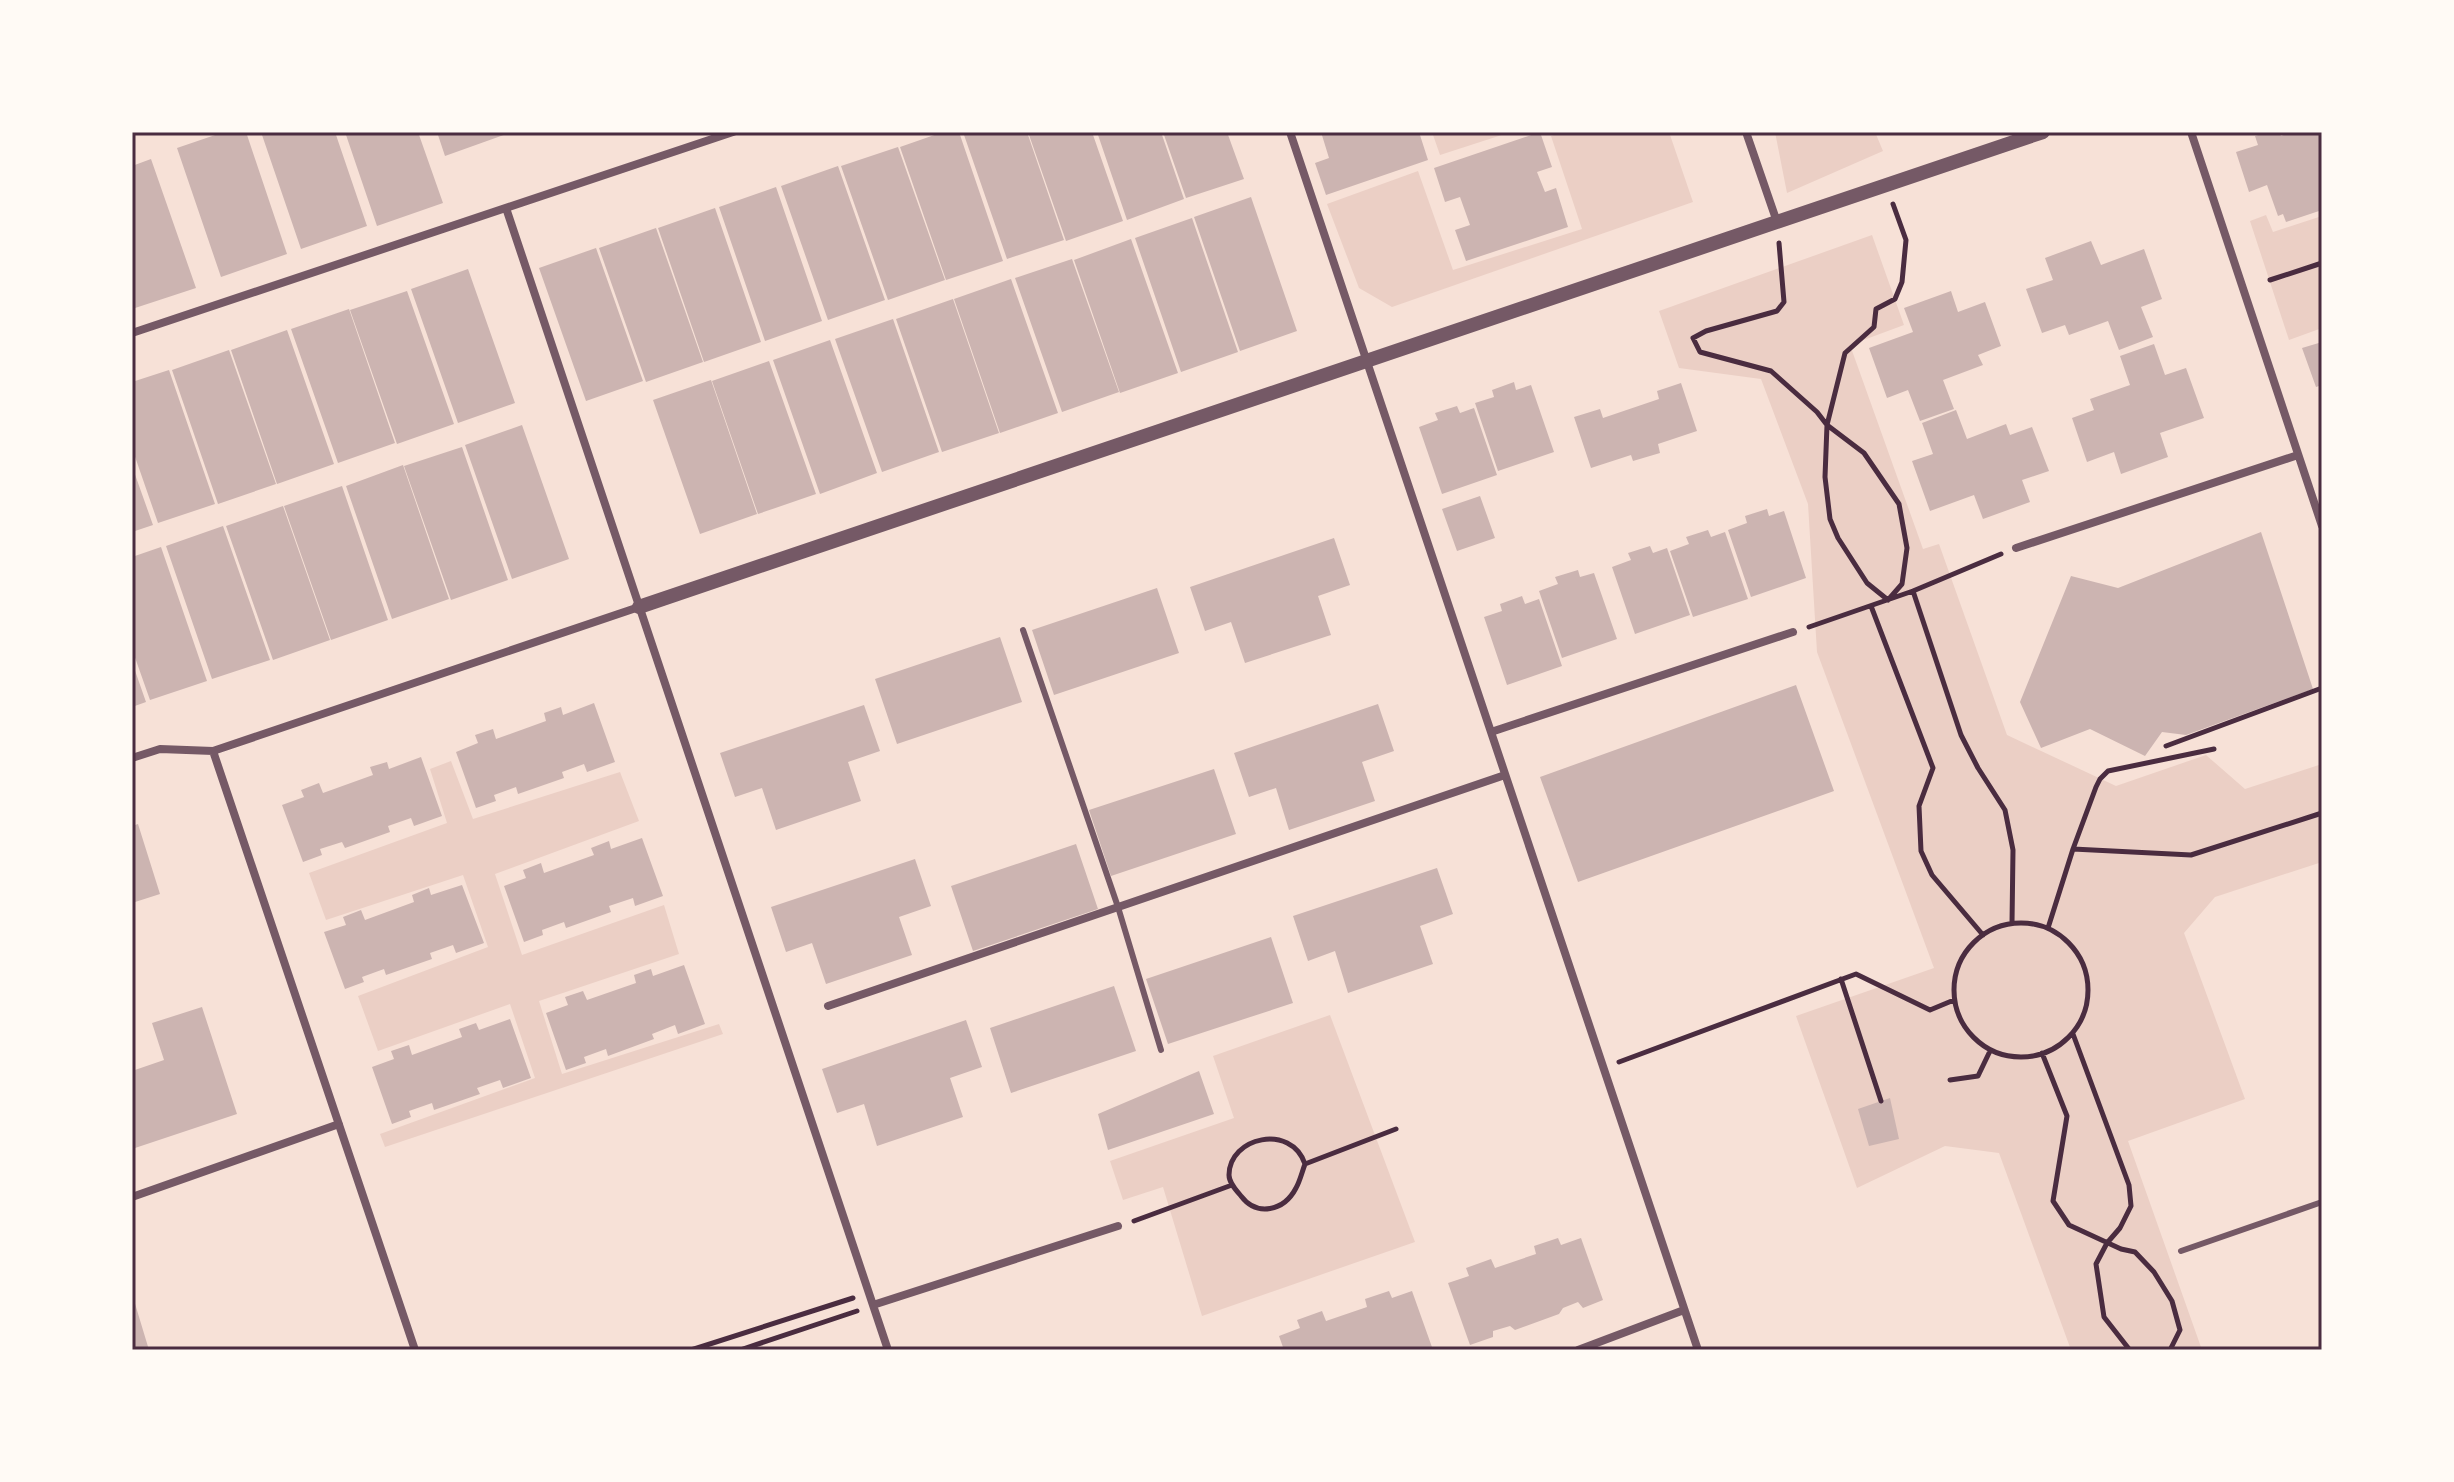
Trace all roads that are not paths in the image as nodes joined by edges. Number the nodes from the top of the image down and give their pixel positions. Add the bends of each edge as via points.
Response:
1 (733, 132) edge
2 (1290, 132) edge
3 (1746, 132) edge
4 (2043, 132) edge
5 (2191, 132) edge
6 (506, 208) junction
7 (1777, 222) junction
8 (132, 333) edge
9 (1367, 361) junction
10 (2298, 455) junction
11 (2322, 526) edge
12 (2016, 548) road end
13 (639, 607) junction
14 (1023, 630) dead end
15 (1793, 632) road end
16 (1491, 732) junction
17 (213, 751) junction
18 (132, 758) edge
19 (1505, 775) junction
20 (1118, 907) junction
21 (828, 1006) dead end
22 (1161, 1050) dead end
23 (339, 1124) junction
24 (132, 1197) edge
25 (2322, 1202) edge
26 (1118, 1226) road end
27 (2181, 1251) dead end
28 (873, 1305) junction
29 (1684, 1310) junction
30 (415, 1350) edge
31 (888, 1350) edge
32 (1578, 1350) edge
33 (1698, 1350) edge

1 - 6 street
2 - 9 street
3 - 7 street
4 - 7 street
5 - 10 street
6 - 8 street
6 - 13 street
7 - 9 street
9 - 13 street
9 - 16 street
10 - 11 street
10 - 12 street
13 - 17 street
13 - 28 street
14 - 20 lane
15 - 16 street
16 - 19 street
17 - 18 street via 160,749
17 - 23 street
19 - 20 street
19 - 29 street
20 - 21 street
20 - 22 lane
23 - 24 street
23 - 30 street
25 - 27 lane
26 - 28 street
28 - 31 street
29 - 32 street
29 - 33 street

